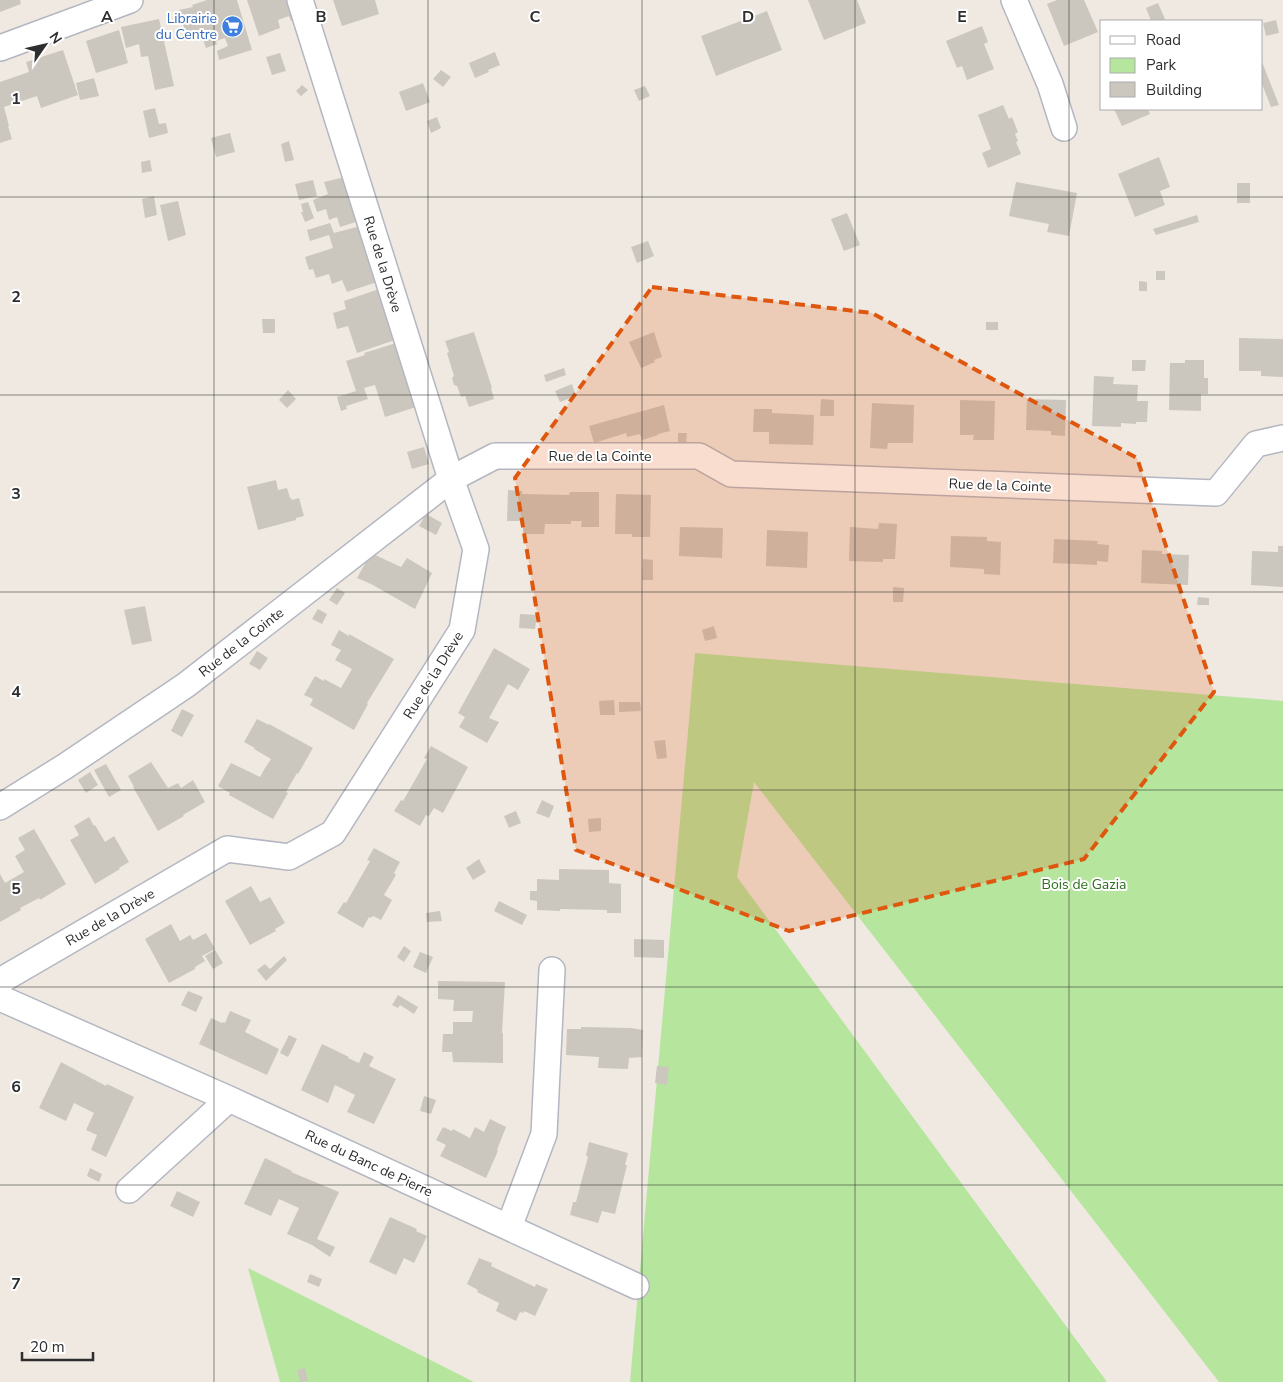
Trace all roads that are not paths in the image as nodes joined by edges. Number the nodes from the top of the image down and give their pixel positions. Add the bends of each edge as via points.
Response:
1 (130, 0) edge
2 (300, 0) edge
3 (1014, 0) edge
4 (0, 48) edge
5 (1064, 128) dead end
6 (1283, 438) edge
7 (450, 479) junction
8 (0, 807) edge
9 (552, 970) dead end
10 (0, 981) edge
11 (0, 998) edge
12 (229, 1099) junction
13 (129, 1190) dead end
14 (509, 1227) junction
15 (636, 1286) dead end

1 - 4 street
2 - 7 street, Rue de la Drève
3 - 5 street via 1050,84
6 - 7 street, Rue de la Cointe via 1256,444 1216,493 731,474 699,456 495,456
7 - 8 street, Rue de la Cointe via 186,685
7 - 10 street, Rue de la Drève via 476,549 462,630 334,833 289,857 227,849
9 - 14 street via 544,1134
11 - 12 street, Rue du Banc de Pierre
12 - 13 street
12 - 14 street, Rue du Banc de Pierre
14 - 15 street, Rue du Banc de Pierre

